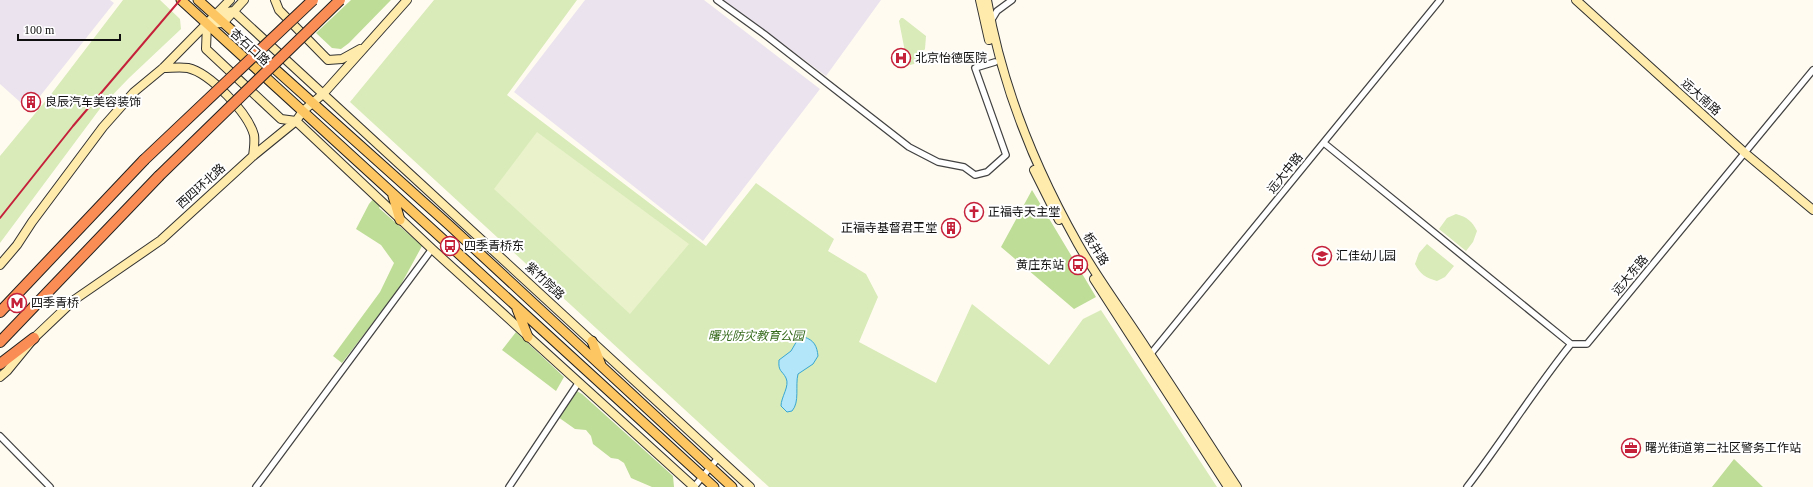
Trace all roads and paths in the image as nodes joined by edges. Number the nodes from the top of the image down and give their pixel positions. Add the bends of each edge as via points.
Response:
1 (181, 0) edge
2 (198, 0) edge
3 (230, 0) edge
4 (244, 0) edge
5 (275, 0) edge
6 (313, 0) edge
7 (340, 0) edge
8 (408, 0) edge
9 (717, 0) edge
10 (980, 0) edge
11 (987, 0) edge
12 (1012, 0) edge
13 (1440, 0) edge
14 (1576, 0) edge
15 (233, 11) junction
16 (214, 15) junction
17 (990, 21) junction
18 (223, 23) junction
19 (207, 24) junction
20 (365, 47) junction
21 (995, 62) junction
22 (163, 68) junction
23 (1813, 70) edge
24 (323, 94) junction
25 (314, 104) junction
26 (304, 111) junction
27 (296, 121) junction
28 (1324, 143) junction
29 (1745, 153) junction
30 (253, 156) junction
31 (393, 194) junction
32 (1813, 210) edge
33 (400, 220) junction
34 (432, 249) junction
35 (0, 265) edge
36 (516, 306) junction
37 (0, 312) edge
38 (528, 337) junction
39 (34, 338) junction
40 (592, 341) junction
41 (0, 342) edge
42 (1571, 344) junction
43 (1148, 357) junction
44 (0, 364) edge
45 (602, 367) junction
46 (0, 377) edge
47 (579, 382) junction
48 (0, 436) edge
49 (718, 458) junction
50 (711, 467) junction
51 (703, 476) junction
52 (50, 487) edge
53 (256, 487) edge
54 (509, 487) edge
55 (694, 487) edge
56 (714, 487) edge
57 (732, 487) edge
58 (750, 487) edge
59 (1228, 487) edge
60 (1237, 487) edge
61 (1467, 487) edge

1 - 19 main road, 杏石口路
2 - 16 main road, 杏石口路
3 - 16 street
4 - 15 street
5 - 20 street via 278,10 328,60 342,59
6 - 37 highway, bridge via 144,160
7 - 41 highway, bridge via 159,176
8 - 20 street, 西四环北路
9 - 21 street via 909,147 938,162 964,168 975,175 987,172 1006,155 975,68
10 - 21 street
11 - 17 street, 板井路
12 - 17 street via 996,11
13 - 28 street, 远大中路
14 - 29 street, 远大南路
15 - 16 street
15 - 18 street
15 - 24 street, 紫竹院路
16 - 18 main road, 杏石口路
16 - 19 street
17 - 43 street, 板井路 via 1008,88 1051,194 1079,246
18 - 19 street
18 - 25 main road, 杏石口路
19 - 22 street
19 - 26 main road, 杏石口路
19 - 27 street via 206,49 281,119
20 - 24 street, 西四环北路
21 - 43 street via 1025,150 1046,197 1084,263
22 - 30 street via 188,68 198,72 227,96 245,117 254,134
22 - 35 street via 134,92 103,127
23 - 29 street, 远大东路
24 - 25 street, 西四环北路
24 - 40 street, 紫竹院路
25 - 26 street, 西四环北路
25 - 45 main road, 紫竹院路
26 - 27 street, 西四环北路
26 - 31 main road
27 - 30 street, 西四环北路
27 - 33 street
28 - 42 street
28 - 43 street, 远大中路
29 - 32 street, 远大南路
29 - 42 street, 远大东路 via 1587,344
30 - 39 street, 西四环北路 via 161,240 74,300
31 - 33 main road
31 - 36 main road
33 - 34 street
34 - 38 street
34 - 53 street
36 - 38 main road
36 - 51 main road
38 - 47 street
39 - 44 highway
39 - 46 street, 西四环北路
40 - 45 main road
40 - 49 street, 紫竹院路
42 - 61 street
43 - 59 street
43 - 60 street, 板井路
45 - 50 main road, 紫竹院路
47 - 54 street
47 - 55 street
48 - 52 street
49 - 50 street
49 - 58 street, 紫竹院路
50 - 51 street
50 - 57 main road, 紫竹院路
51 - 55 street
51 - 56 main road

